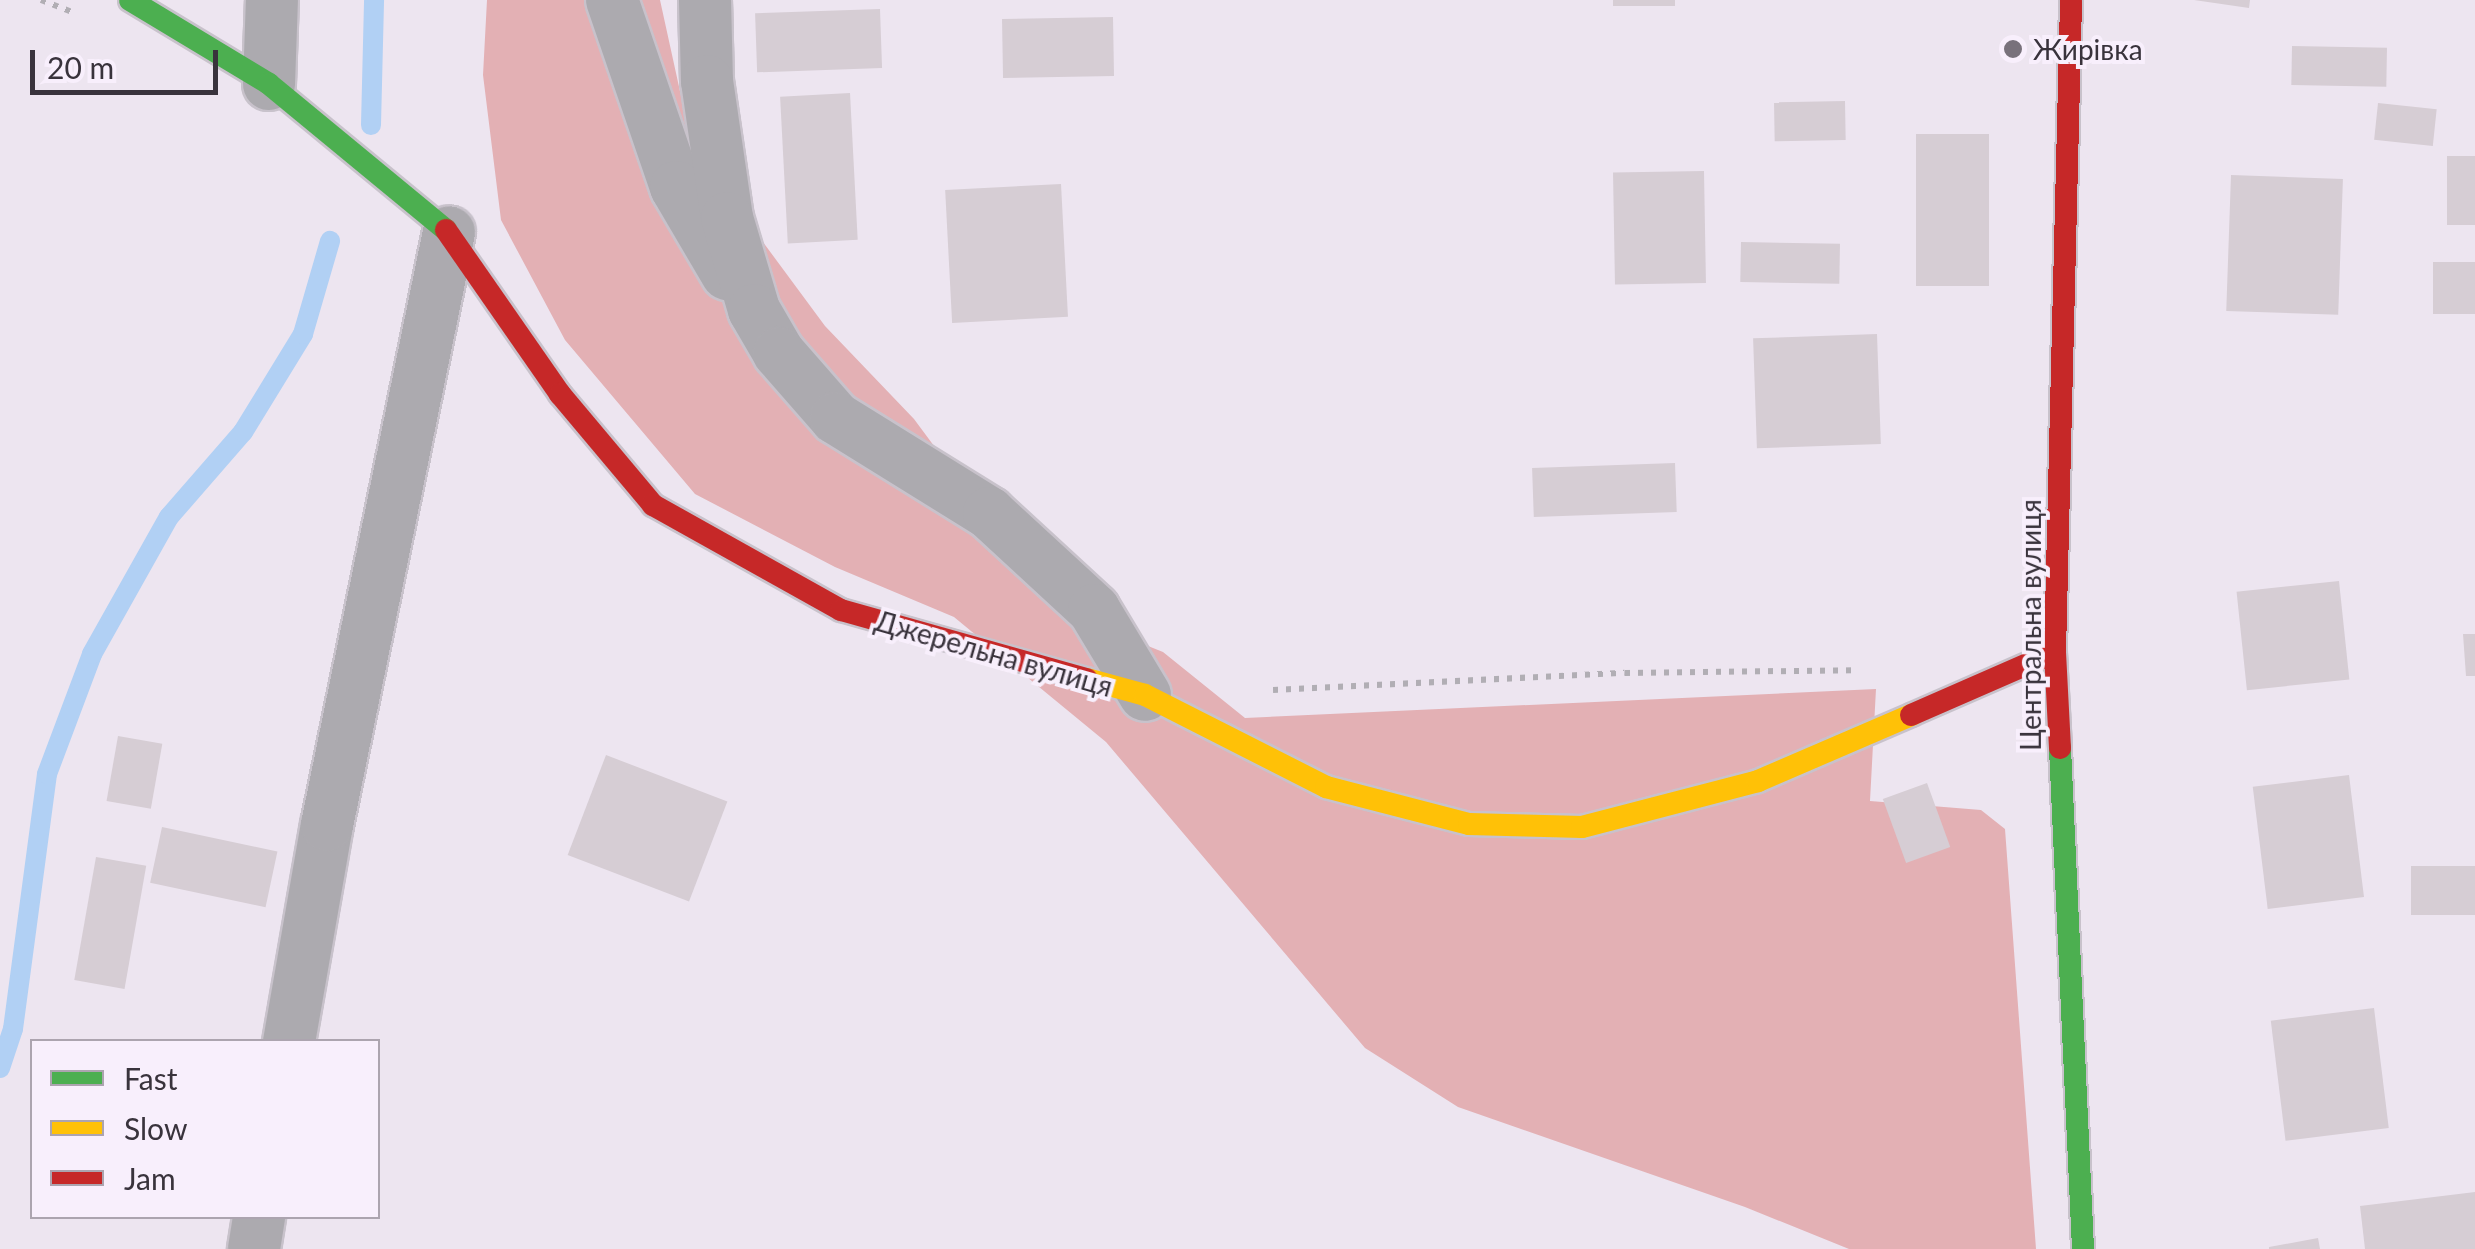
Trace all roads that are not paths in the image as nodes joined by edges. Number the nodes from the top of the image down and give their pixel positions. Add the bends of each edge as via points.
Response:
1 (130, 0) edge
2 (272, 0) edge
3 (612, 0) edge
4 (705, 0) edge
5 (2071, 0) edge
6 (269, 84) junction
7 (449, 232) junction
8 (754, 310) junction
9 (2055, 652) junction
10 (1145, 695) junction
11 (290, 1039) edge
12 (259, 1219) edge
13 (254, 1249) edge
14 (2082, 1249) edge

1 - 6 street, Джерельна вулиця
2 - 6 street
3 - 8 street, Джерельна вулиця via 676,187 712,256
4 - 8 street, Джерельна вулиця via 707,82 727,218
5 - 9 street, Центральна вулиця
6 - 7 street, Джерельна вулиця
7 - 10 street, Джерельна вулиця via 560,394 653,505 840,610
7 - 11 street via 326,825
8 - 10 street, Джерельна вулиця via 779,353 836,418 988,513 1094,610
9 - 10 street via 1758,781 1582,827 1469,824 1326,787
9 - 14 street, Центральна вулиця
12 - 13 street

